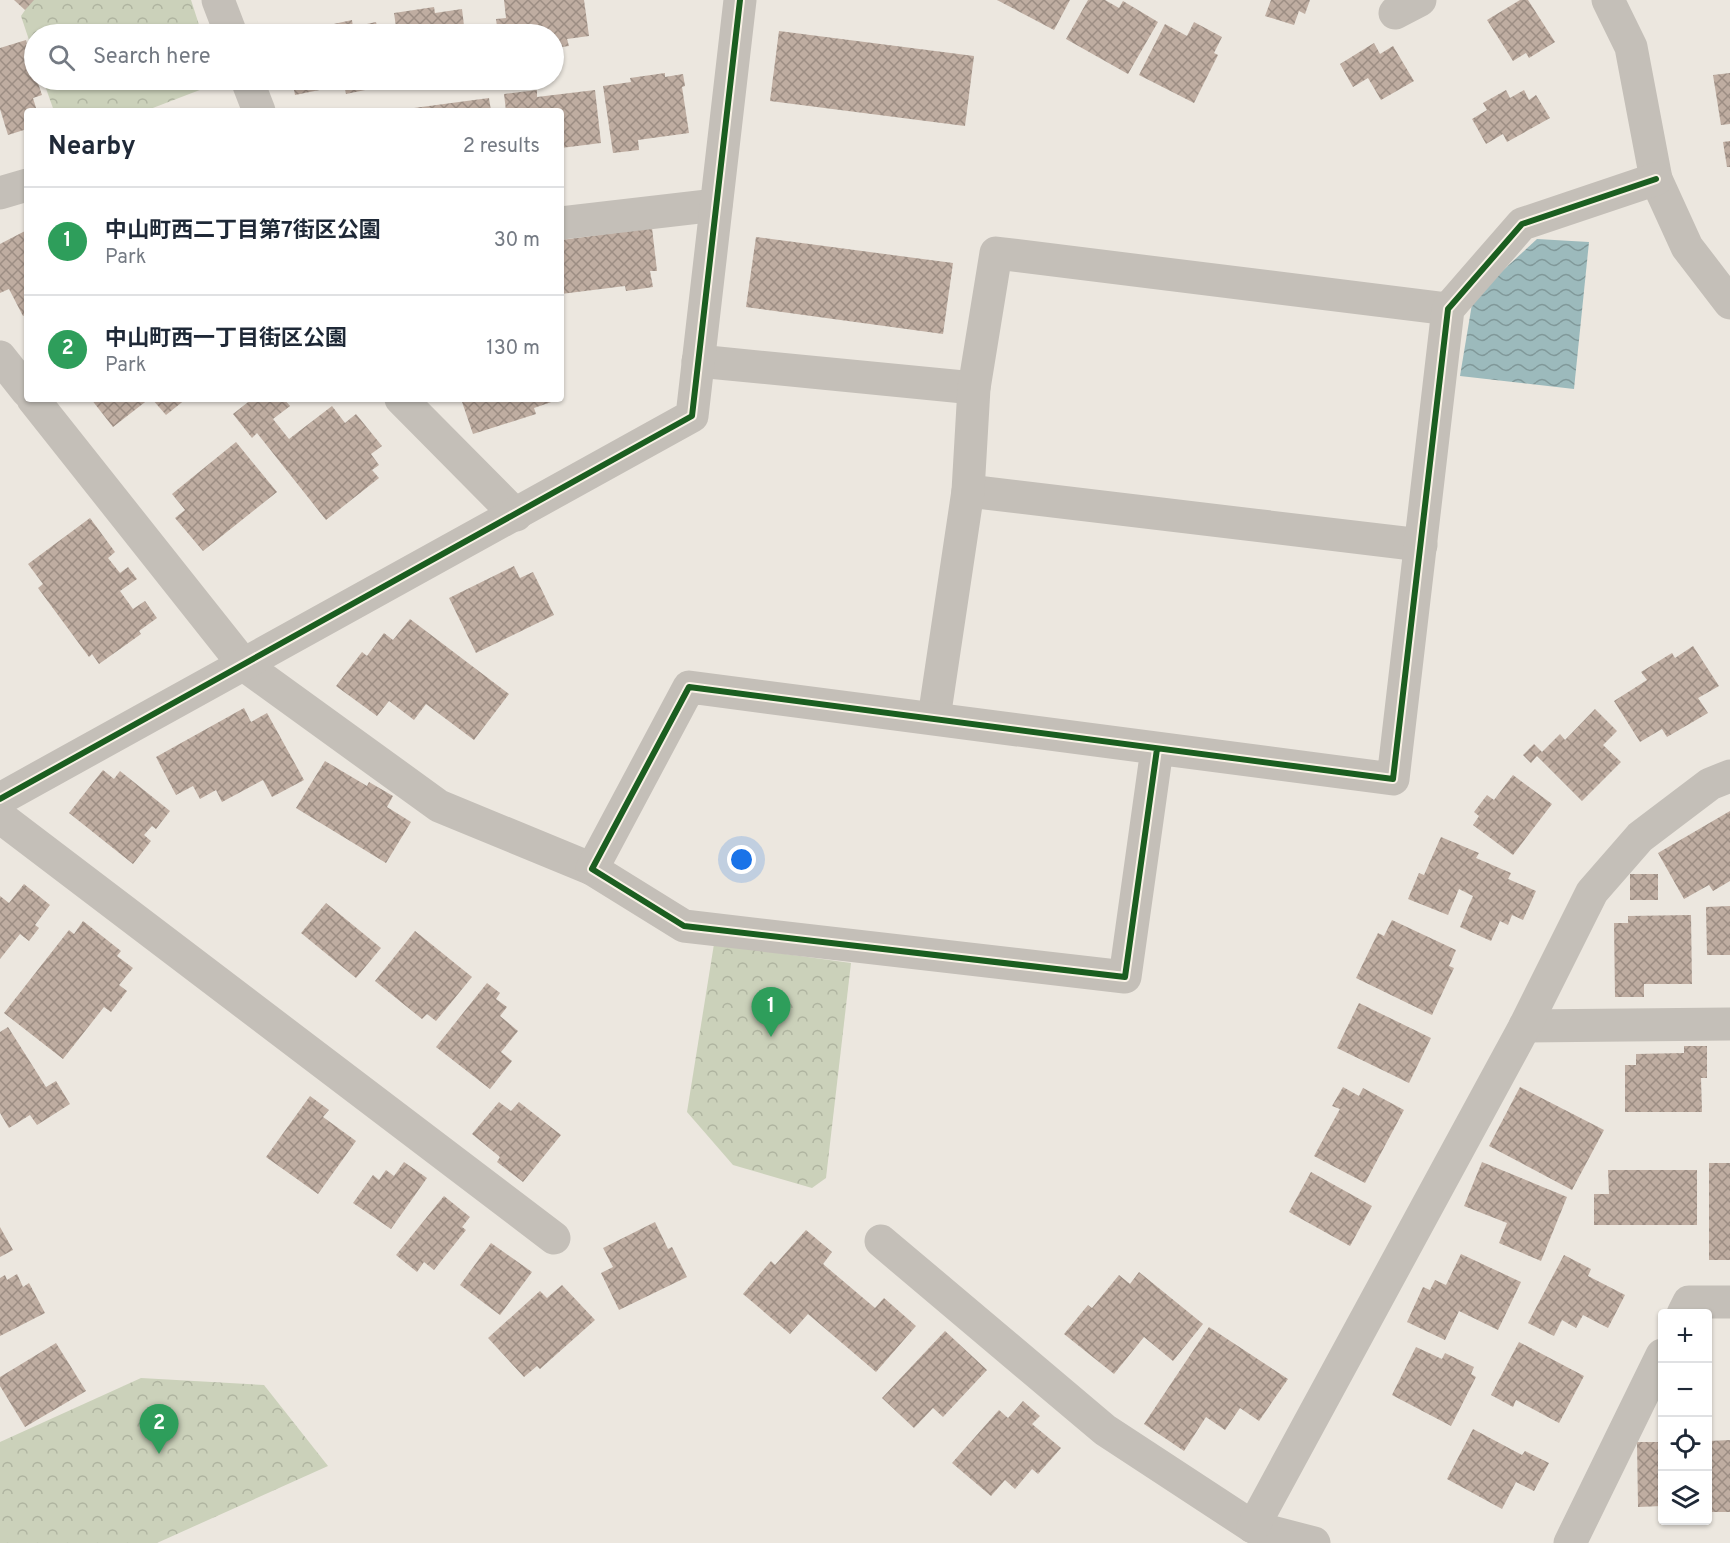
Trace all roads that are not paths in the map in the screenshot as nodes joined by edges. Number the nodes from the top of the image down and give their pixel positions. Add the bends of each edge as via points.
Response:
1 (218, 0) edge
2 (224, 0) edge
3 (740, 0) edge
4 (1608, 0) edge
5 (227, 24) edge
6 (252, 90) edge
7 (258, 108) edge
8 (1656, 179) junction
9 (24, 186) edge
10 (0, 193) edge
11 (716, 205) junction
12 (564, 223) edge
13 (1730, 303) edge
14 (1448, 309) junction
15 (0, 357) edge
16 (698, 361) junction
17 (24, 388) edge
18 (974, 388) junction
19 (35, 402) edge
20 (403, 402) edge
21 (968, 491) junction
22 (516, 515) junction
23 (1421, 545) junction
24 (244, 665) junction
25 (934, 718) junction
26 (1157, 749) junction
27 (1730, 777) edge
28 (0, 799) edge
29 (0, 817) edge
30 (592, 869) junction
31 (1730, 1024) edge
32 (1526, 1026) junction
33 (554, 1238) dead end
34 (880, 1241) dead end
35 (1730, 1302) edge
36 (1686, 1309) edge
37 (1658, 1363) edge
38 (1253, 1527) junction
39 (1314, 1543) edge
40 (1570, 1543) edge

1 - 2 street
1 - 5 street
3 - 11 street
4 - 8 street via 1631,47
6 - 7 street
8 - 13 street via 1687,247
8 - 14 street via 1522,224
9 - 10 street
11 - 12 street
11 - 16 street
14 - 18 street via 996,253
14 - 23 street
15 - 17 street
16 - 18 street
16 - 22 street via 692,416
18 - 21 street
19 - 24 street
20 - 22 street
21 - 23 street
21 - 25 street
22 - 24 street
23 - 26 street via 1393,779
24 - 28 street
24 - 30 street via 440,806
25 - 26 street
25 - 30 street via 689,687
26 - 30 street via 1125,977 684,926
27 - 32 street via 1710,784 1640,837 1592,892
29 - 33 street
31 - 32 street
32 - 38 street
34 - 38 street via 1105,1430
35 - 36 street via 1689,1302
37 - 40 street
38 - 39 street

